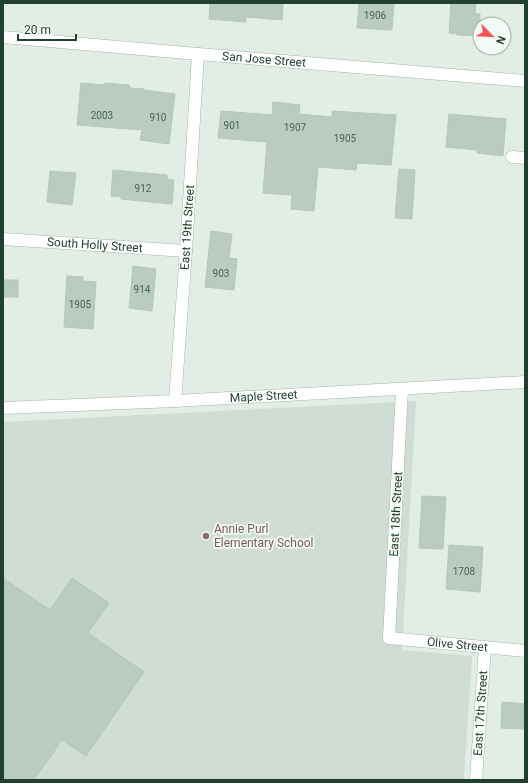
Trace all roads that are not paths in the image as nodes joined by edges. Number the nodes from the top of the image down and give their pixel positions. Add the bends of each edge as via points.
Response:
1 (3, 37) edge
2 (198, 54) junction
3 (525, 81) edge
4 (512, 156) dead end
5 (525, 158) edge
6 (3, 239) edge
7 (186, 251) junction
8 (525, 382) edge
9 (402, 389) junction
10 (175, 401) junction
11 (3, 408) edge
12 (389, 638) joint
13 (485, 647) junction
14 (525, 651) edge
15 (476, 780) edge

1 - 2 street, San Jose Street
2 - 3 street, San Jose Street
2 - 7 street, East 19th Street
4 - 5 street
6 - 7 street, South Holly Street
7 - 10 street, East 19th Street
8 - 9 street, Maple Street
9 - 10 street, Maple Street
9 - 12 street, East 18th Street
10 - 11 street, Maple Street
12 - 13 street, Olive Street
13 - 14 street, Olive Street
13 - 15 street, East 17th Street

